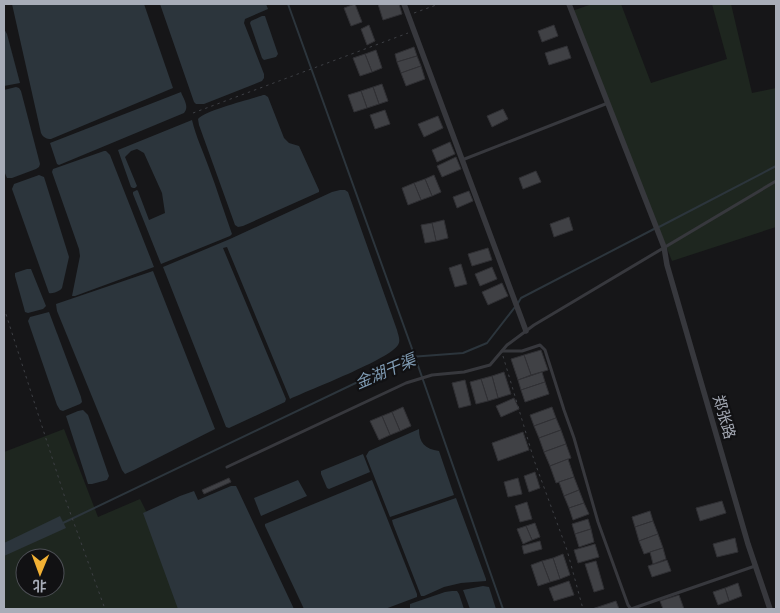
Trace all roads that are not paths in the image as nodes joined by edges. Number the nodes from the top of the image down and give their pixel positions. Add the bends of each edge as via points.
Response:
1 (404, 4) edge
2 (570, 4) edge
3 (608, 103) junction
4 (462, 160) junction
5 (776, 181) edge
6 (664, 247) junction
7 (526, 331) junction
8 (502, 351) junction
9 (227, 467) dead end
10 (755, 566) junction
11 (631, 609) edge
12 (770, 609) edge

1 - 4 street
2 - 3 street, 郑张路
3 - 4 lane
3 - 6 street, 郑张路
4 - 7 street
5 - 6 lane
6 - 7 lane
6 - 10 street, 郑张路
7 - 8 lane
8 - 9 lane via 490,364 464,372 432,374 406,383
8 - 11 lane via 522,351 540,345 545,350 598,522
10 - 11 lane
10 - 12 street, 郑张路

